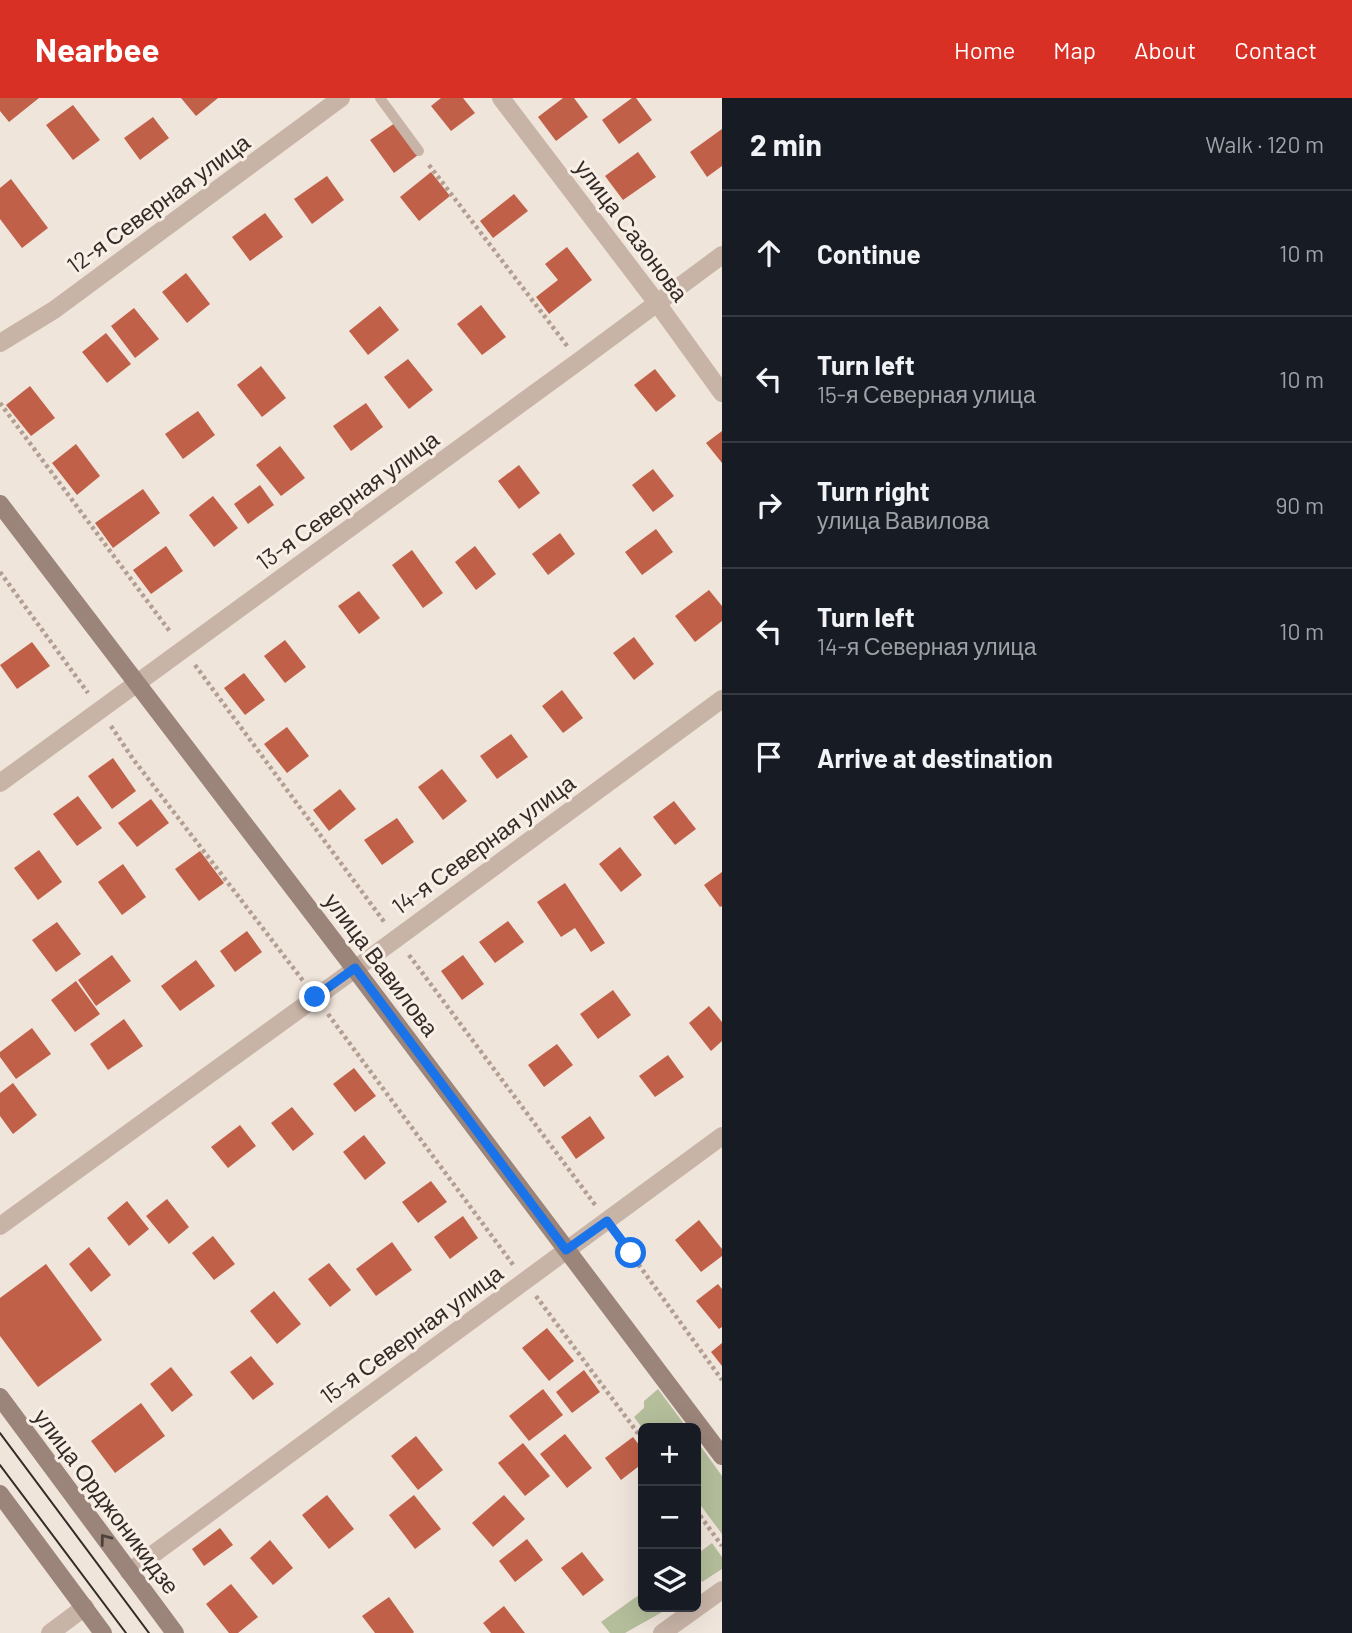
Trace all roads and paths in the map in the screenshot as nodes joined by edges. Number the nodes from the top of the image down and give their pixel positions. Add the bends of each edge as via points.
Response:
1 (341, 98) edge
2 (380, 98) edge
3 (501, 98) edge
4 (419, 150) joint
5 (722, 255) edge
6 (656, 303) junction
7 (0, 343) edge
8 (579, 361) junction
9 (722, 393) edge
10 (0, 403) edge
11 (0, 504) edge
12 (183, 650) junction
13 (137, 684) junction
14 (722, 699) edge
15 (0, 783) edge
16 (396, 938) junction
17 (355, 968) junction
18 (722, 1136) edge
19 (607, 1221) junction
20 (0, 1226) edge
21 (566, 1250) junction
22 (722, 1380) edge
23 (0, 1397) edge
24 (722, 1456) edge
25 (0, 1493) edge
26 (701, 1517) edge
27 (722, 1546) edge
28 (129, 1572) junction
29 (722, 1590) edge
30 (85, 1607) junction
31 (50, 1633) edge
32 (103, 1633) edge
33 (176, 1633) edge
34 (662, 1633) edge

1 - 7 street, 12-я Северная улица via 54,310
2 - 4 lane
3 - 6 street, улица Сазонова
4 - 8 path
5 - 6 street, 13-я Северная улица
6 - 8 street, 13-я Северная улица
6 - 9 street, улица Сазонова
8 - 12 street, 13-я Северная улица
10 - 12 path
11 - 13 street, улица Вавилова
12 - 13 street, 13-я Северная улица
12 - 16 path
13 - 15 street, 13-я Северная улица
13 - 17 street, улица Вавилова
14 - 16 street, 14-я Северная улица
16 - 17 street, 14-я Северная улица
16 - 19 path
17 - 20 street, 14-я Северная улица
17 - 21 street, улица Вавилова
18 - 19 street, 15-я Северная улица
19 - 21 street, 15-я Северная улица
19 - 22 path
21 - 24 street, улица Вавилова
21 - 28 street, 15-я Северная улица
28 -> 23 street, улица Орджоникидзе
25 - 30 street
26 - 27 path
28 - 33 street, улица Орджоникидзе
29 - 34 street
30 - 31 street
30 - 32 street

